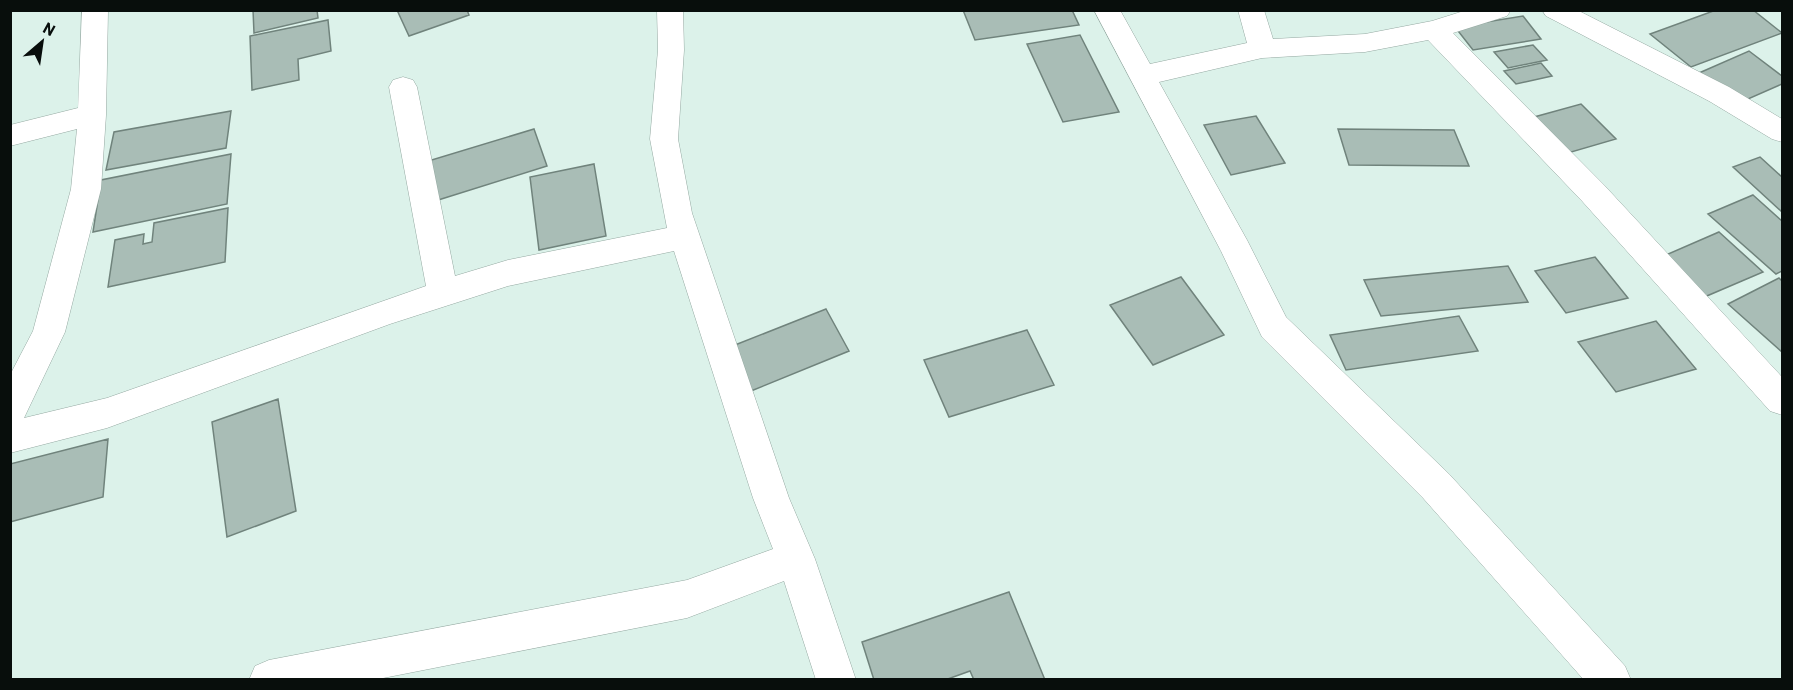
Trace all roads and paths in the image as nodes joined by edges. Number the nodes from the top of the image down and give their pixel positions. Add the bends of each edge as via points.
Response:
1 (95, 10) edge
2 (670, 10) edge
3 (1107, 10) edge
4 (1251, 10) edge
5 (1498, 10) edge
6 (1555, 10) edge
7 (1434, 30) junction
8 (1262, 49) junction
9 (1141, 76) junction
10 (403, 87) dead end
11 (92, 115) junction
12 (1782, 132) edge
13 (10, 136) edge
14 (684, 237) junction
15 (443, 294) junction
16 (1782, 400) edge
17 (10, 411) edge
18 (10, 437) edge
19 (796, 559) junction
20 (328, 674) edge
21 (269, 680) edge
22 (836, 680) edge
23 (1611, 680) edge

1 - 11 street
2 - 14 street via 671,60 664,139
3 - 9 street
4 - 8 street
5 - 7 street
6 - 12 street via 1719,94
7 - 8 street via 1365,43
7 - 16 street via 1593,193
8 - 9 street
9 - 23 street via 1274,327 1436,486
10 - 15 street
11 - 13 street
11 - 17 street via 86,189 49,332
14 - 15 street via 508,273
14 - 19 street via 771,498
15 - 18 street via 107,413
19 - 20 street via 687,599
19 - 22 street
20 - 21 street

